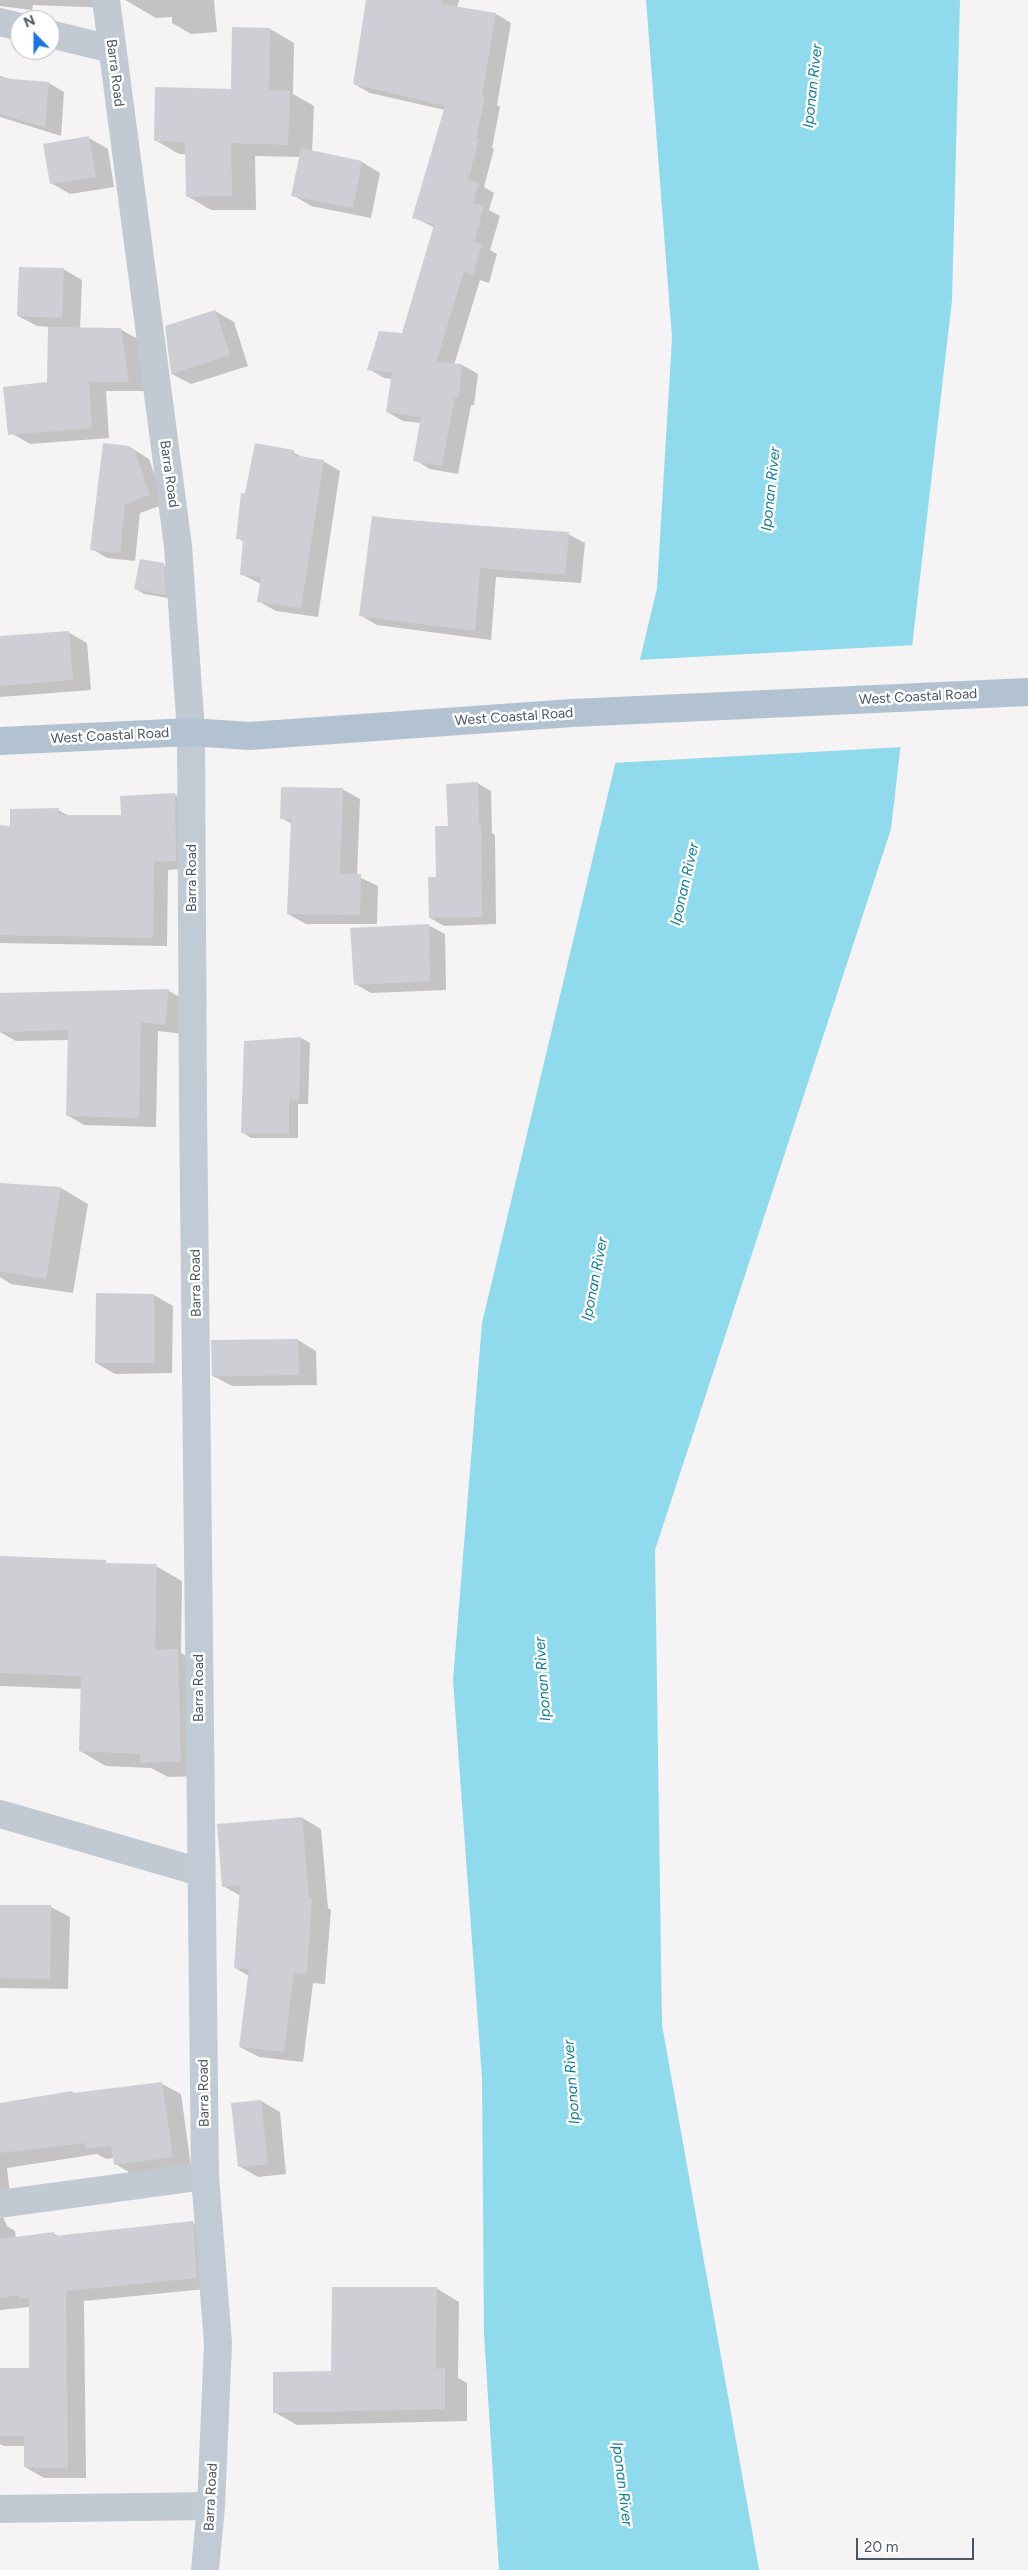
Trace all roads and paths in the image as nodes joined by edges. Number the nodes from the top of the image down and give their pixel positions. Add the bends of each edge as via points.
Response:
1 (106, 0) edge
2 (60, 36) edge
3 (111, 49) junction
4 (1028, 692) edge
5 (191, 732) junction
6 (0, 741) edge
7 (0, 1814) edge
8 (200, 1872) junction
9 (205, 2176) junction
10 (0, 2204) edge
11 (211, 2506) junction
12 (0, 2509) edge
13 (205, 2570) edge

1 - 3 street, Barra Road
2 - 3 street
3 - 5 street, Barra Road via 178,546
4 - 5 main road, West Coastal Road via 572,713 249,736
5 - 6 main road, West Coastal Road
5 - 8 street, Barra Road
7 - 8 street
8 - 9 street, Barra Road
9 - 10 street
9 - 11 street, Barra Road via 218,2344
11 - 12 street
11 - 13 street, Barra Road

